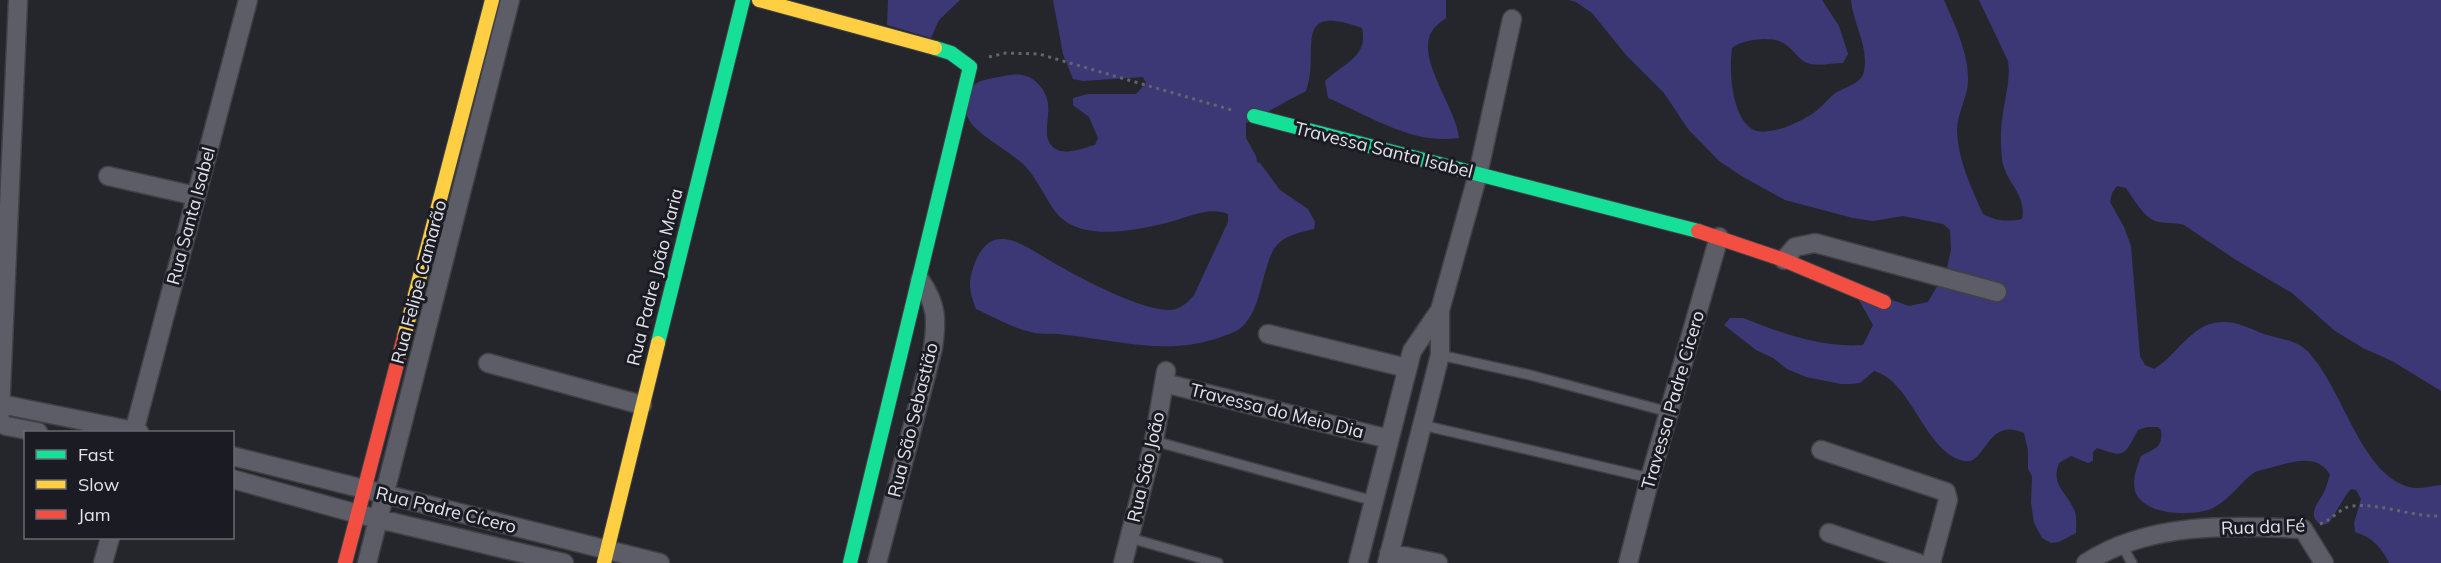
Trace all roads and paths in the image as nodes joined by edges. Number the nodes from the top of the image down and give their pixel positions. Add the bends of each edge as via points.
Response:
1 (18, 0) edge
2 (248, 0) edge
3 (492, 0) edge
4 (510, 0) edge
5 (743, 0) edge
6 (759, 0) edge
7 (1512, 19) dead end
8 (983, 59) dead end
9 (1254, 117) joint
10 (1478, 174) junction
11 (108, 176) dead end
12 (196, 196) junction
13 (1719, 237) junction
14 (1784, 260) junction
15 (920, 280) junction
16 (1997, 292) dead end
17 (1884, 302) dead end
18 (1440, 310) junction
19 (1268, 334) dead end
20 (1440, 355) junction
21 (488, 363) dead end
22 (1407, 368) junction
23 (1165, 377) joint
24 (642, 405) junction
25 (1669, 412) junction
26 (2, 416) edge
27 (1395, 418) junction
28 (1422, 425) junction
29 (36, 431) edge
30 (128, 431) edge
31 (136, 431) edge
32 (1389, 439) junction
33 (1154, 441) junction
34 (1821, 450) dead end
35 (234, 456) edge
36 (1650, 478) junction
37 (234, 480) edge
38 (365, 489) junction
39 (385, 494) junction
40 (1374, 501) junction
41 (358, 514) junction
42 (2441, 516) edge
43 (378, 519) junction
44 (2303, 529) junction
45 (1830, 533) dead end
46 (1130, 538) junction
47 (109, 539) edge
48 (2121, 544) junction
49 (606, 557) edge
50 (1388, 558) edge
51 (103, 563) edge
52 (345, 563) edge
53 (367, 563) edge
54 (564, 563) edge
55 (660, 563) edge
56 (850, 563) edge
57 (877, 563) edge
58 (1123, 563) edge
59 (1218, 563) edge
60 (1358, 563) edge
61 (1438, 563) edge
62 (1628, 563) edge
63 (1918, 563) edge
64 (1931, 563) edge
65 (2086, 563) edge
66 (2132, 563) edge
67 (2324, 563) edge

1 - 26 street
2 - 12 street, Rua Santa Isabel
3 - 38 street, Rua Felipe Camarão
4 - 39 street, Rua Felipe Camarão
5 - 24 street, Rua Padre João Maria
6 - 15 street, Rua São Sebastião via 951,53 970,67
7 - 10 street
8 - 9 path via 1006,53 1039,54
9 - 10 street, Travessa Santa Isabel
10 - 13 street, Travessa Santa Isabel
10 - 18 street
11 - 12 street
12 - 31 street, Rua Santa Isabel
13 - 14 street, Travessa Santa Isabel
13 - 25 street, Travessa Padre Cicero
14 - 16 street via 1795,248 1815,243
14 - 17 street, Travessa Santa Isabel
15 - 56 street, Rua São Sebastião
15 - 57 street, Rua São Sebastião via 933,301 933,348
18 - 20 street
18 - 22 street via 1412,351
19 - 22 street
20 - 25 lane
20 - 28 street
21 - 24 street
22 - 27 street
23 - 32 street, Travessa do Meio Dia
23 - 33 street, Rua São João
24 - 49 street, Rua Padre João Maria
25 - 36 street, Travessa Padre Cicero
26 - 29 street
26 - 30 street
27 - 28 street
27 - 32 street
28 - 36 lane
28 - 50 street
32 - 40 street
33 - 40 lane
33 - 46 street, Rua São João
34 - 64 street via 1946,492 1948,500
35 - 38 street, Rua Padre Cícero
36 - 62 street, Travessa Padre Cicero
37 - 41 street, Rua Padre Cícero
38 - 39 street, Rua Padre Cícero
38 - 41 street, Rua Felipe Camarão
39 - 43 street, Rua Felipe Camarão
39 - 49 street, Rua Padre Cícero
40 - 60 street
41 - 43 street, Rua Padre Cícero
41 - 52 street, Rua Felipe Camarão
42 - 44 path, Rua da Fé via 2351,506 2329,521
43 - 53 street, Rua Felipe Camarão
43 - 54 street, Rua Padre Cícero
44 - 48 street, Rua da Fé via 2194,530 2154,534
44 - 67 street
45 - 63 street
46 - 58 street, Rua São João
46 - 59 lane
47 - 51 street
48 - 65 street, Rua da Fé
48 - 66 lane
49 - 55 street, Rua Padre Cícero
50 - 61 street

